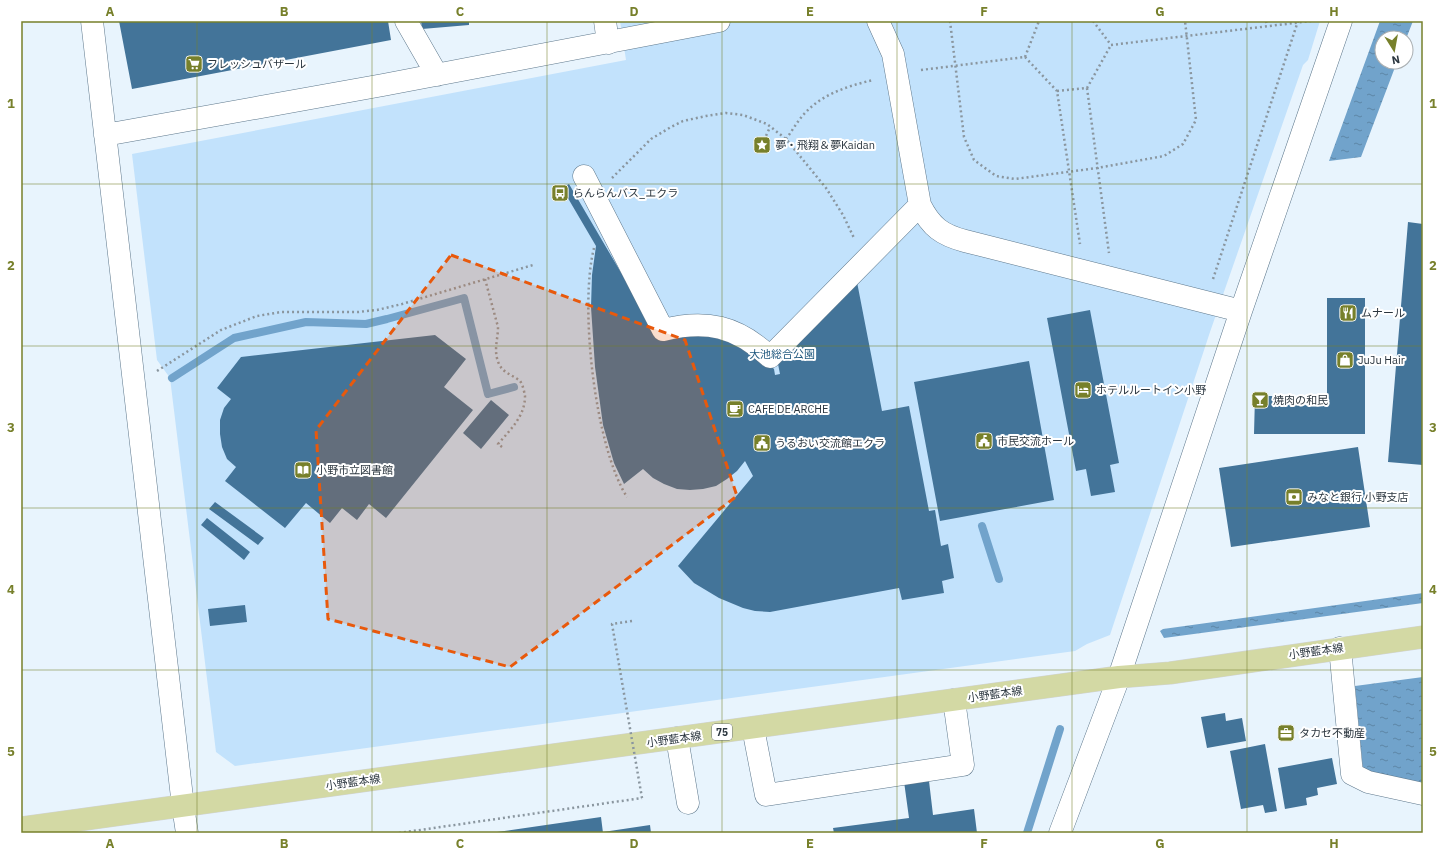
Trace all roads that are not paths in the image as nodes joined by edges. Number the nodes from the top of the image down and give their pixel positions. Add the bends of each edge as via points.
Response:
1 (92, 21) edge
2 (406, 21) edge
3 (605, 21) edge
4 (720, 21) edge
5 (878, 21) edge
6 (1341, 21) edge
7 (608, 43) junction
8 (437, 75) junction
9 (105, 135) junction
10 (584, 176) dead end
11 (920, 205) junction
12 (1241, 312) junction
13 (1423, 637) edge
14 (1340, 648) junction
15 (1119, 677) junction
16 (954, 700) junction
17 (753, 728) junction
18 (676, 738) junction
19 (1423, 794) edge
20 (688, 803) dead end
21 (183, 806) junction
22 (21, 828) edge
23 (188, 833) edge
24 (1060, 833) edge

1 - 9 street
2 - 8 street
3 - 7 street
4 - 7 street
5 - 11 street via 893,54
6 - 12 street
7 - 8 street
8 - 9 street
9 - 21 street
10 - 11 street via 663,330 692,324 721,327 748,338 770,357
11 - 12 street via 926,218 950,237
12 - 15 street
13 - 14 main road, 小野藍本線 / 75
14 - 15 main road, 小野藍本線 / 75 via 1170,673
14 - 19 street via 1352,774 1368,782
15 - 16 main road, 小野藍本線 / 75
15 - 24 street
16 - 17 main road, 小野藍本線 / 75
16 - 17 street via 963,765 766,795
17 - 18 main road, 小野藍本線 / 75
18 - 20 street
18 - 21 main road, 小野藍本線 / 75
21 - 22 main road, 小野藍本線 / 75
21 - 23 street

